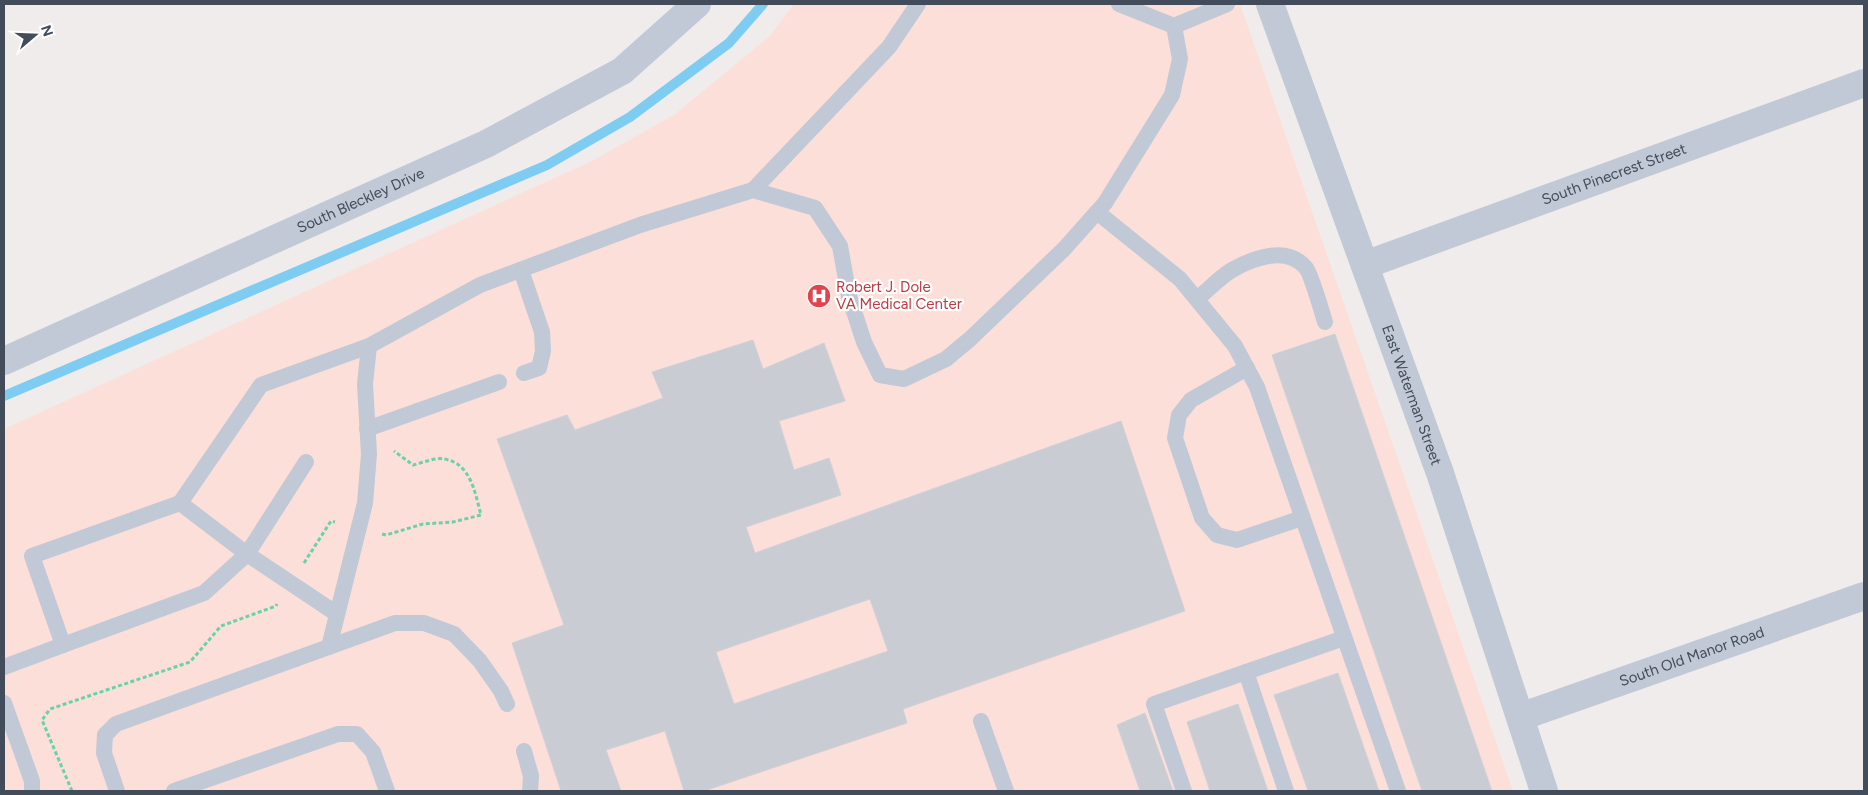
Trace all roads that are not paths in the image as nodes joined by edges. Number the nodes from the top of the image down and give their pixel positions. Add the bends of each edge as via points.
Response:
1 (696, 4) edge
2 (918, 4) edge
3 (1119, 4) edge
4 (1227, 4) edge
5 (1270, 4) edge
6 (1146, 10) edge
7 (1174, 26) junction
8 (1864, 83) edge
9 (753, 190) junction
10 (1097, 212) junction
11 (1365, 265) junction
12 (521, 270) junction
13 (1197, 300) junction
14 (1325, 322) dead end
15 (369, 346) junction
16 (4, 360) edge
17 (1247, 368) junction
18 (524, 373) dead end
19 (499, 382) dead end
20 (367, 429) junction
21 (306, 462) dead end
22 (180, 503) junction
23 (1302, 518) junction
24 (247, 554) junction
25 (1864, 596) edge
26 (337, 614) junction
27 (1344, 638) junction
28 (63, 645) junction
29 (329, 647) junction
30 (4, 667) edge
31 (1246, 672) junction
32 (4, 703) edge
33 (507, 704) dead end
34 (1520, 717) junction
35 (981, 721) dead end
36 (524, 751) dead end
37 (32, 791) edge
38 (117, 791) edge
39 (174, 791) edge
40 (386, 791) edge
41 (530, 791) edge
42 (1006, 791) edge
43 (1184, 791) edge
44 (1286, 791) edge
45 (1398, 791) edge
46 (1544, 791) edge

1 - 16 street, South Bleckley Drive via 622,71 486,144
2 - 9 lane via 890,47
3 - 6 lane
4 - 7 lane
5 - 11 street, East Waterman Street
6 - 7 lane
7 - 10 lane via 1180,59 1172,96
8 - 11 street, South Pinecrest Street
9 - 10 lane via 815,208 840,246 852,305 864,342 880,375 904,380 946,359 1064,249
9 - 12 lane via 640,225
10 - 13 lane via 1180,279
11 - 34 street, East Waterman Street via 1440,473
12 - 15 lane via 480,284
12 - 18 lane via 542,332 543,351 538,368
13 - 14 lane via 1231,270 1273,254 1292,257 1307,268
13 - 17 lane via 1235,346
15 - 20 lane via 365,384
15 - 22 lane via 260,384
17 - 23 lane via 1257,387
17 - 23 lane via 1192,400 1179,414 1174,438 1202,518 1217,535 1237,540
19 - 20 lane
20 - 26 lane via 369,454 365,503
21 - 24 lane
22 - 24 lane
22 - 28 lane via 32,556
23 - 27 lane
24 - 26 lane
24 - 28 lane via 204,593
25 - 34 street, South Old Manor Road
26 - 29 lane
27 - 31 lane
27 - 45 lane
28 - 30 lane
29 - 33 lane via 395,623 424,623 454,634 480,662
29 - 38 lane via 116,724 105,735 104,753
31 - 43 lane via 1154,704
31 - 44 lane
32 - 37 lane via 32,781
34 - 46 street, East Waterman Street
35 - 42 lane
36 - 41 lane via 531,776
39 - 40 lane via 338,734 357,734 373,752

